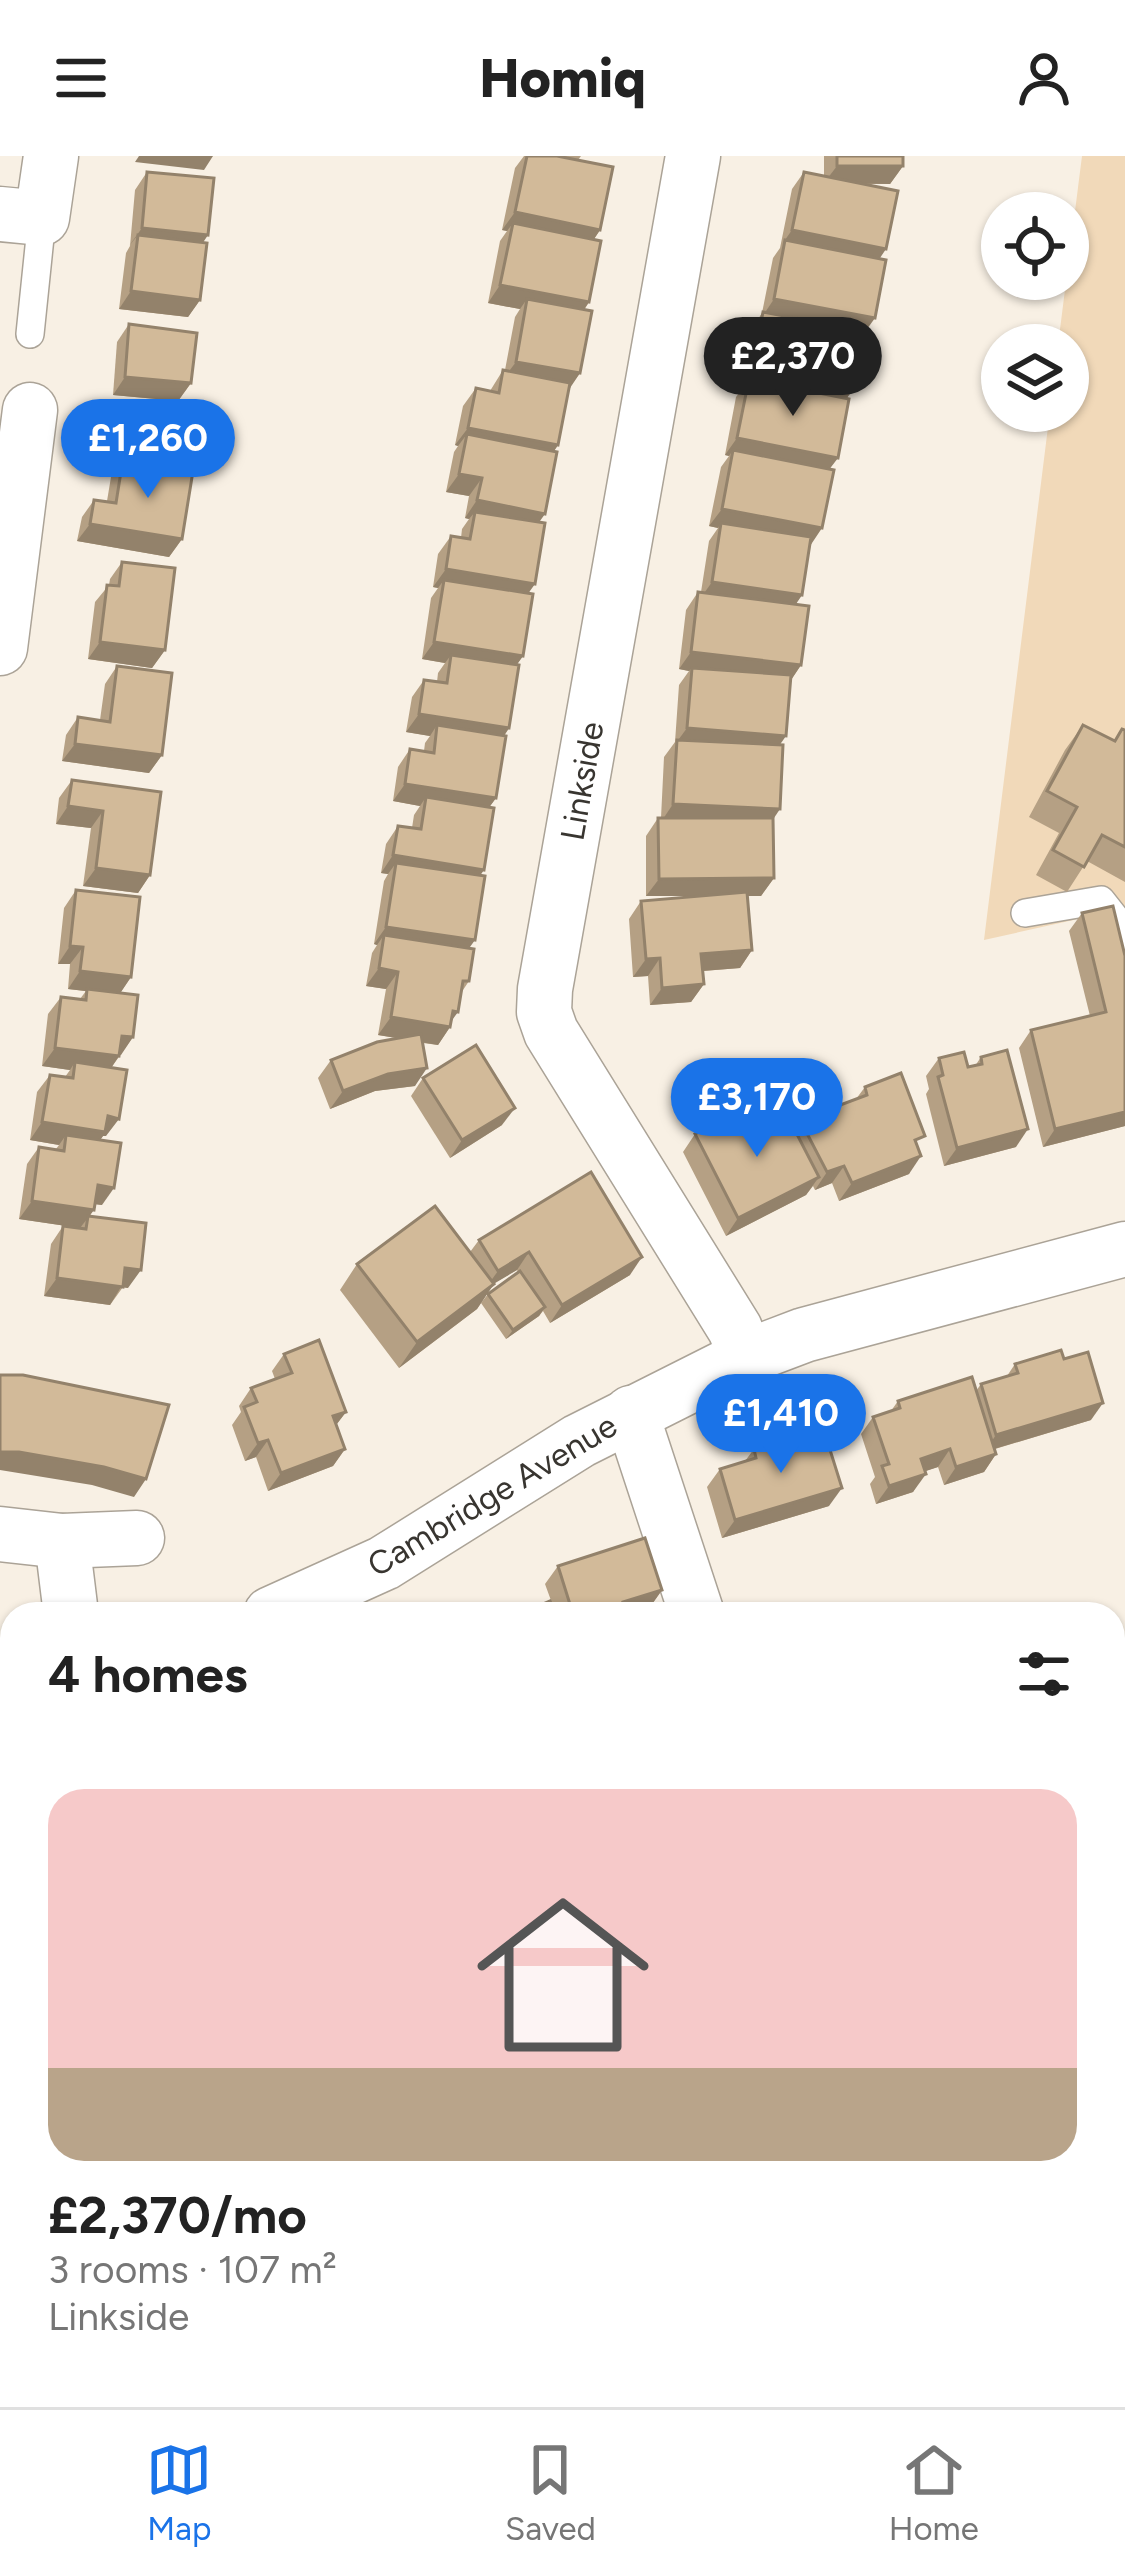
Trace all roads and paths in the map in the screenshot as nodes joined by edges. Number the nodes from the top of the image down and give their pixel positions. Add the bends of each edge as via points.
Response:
1 (51, 156) edge
2 (693, 156) edge
3 (21, 216) edge
4 (30, 334) dead end
5 (30, 410) dead end
6 (0, 648) edge
7 (1025, 914) dead end
8 (1125, 944) edge
9 (1125, 1250) edge
10 (746, 1357) junction
11 (631, 1413) junction
12 (0, 1534) edge
13 (137, 1538) dead end
14 (62, 1541) junction
15 (70, 1602) edge
16 (298, 1602) edge
17 (693, 1602) edge

1 - 3 street
2 - 10 street, Linkside via 544,1012
3 - 4 lane
5 - 6 street
7 - 8 lane via 1101,900
9 - 10 street, Cambridge Avenue
10 - 11 street, Cambridge Avenue
11 - 16 street, Cambridge Avenue via 384,1563
11 - 17 street
12 - 14 street
13 - 14 street
14 - 15 street

